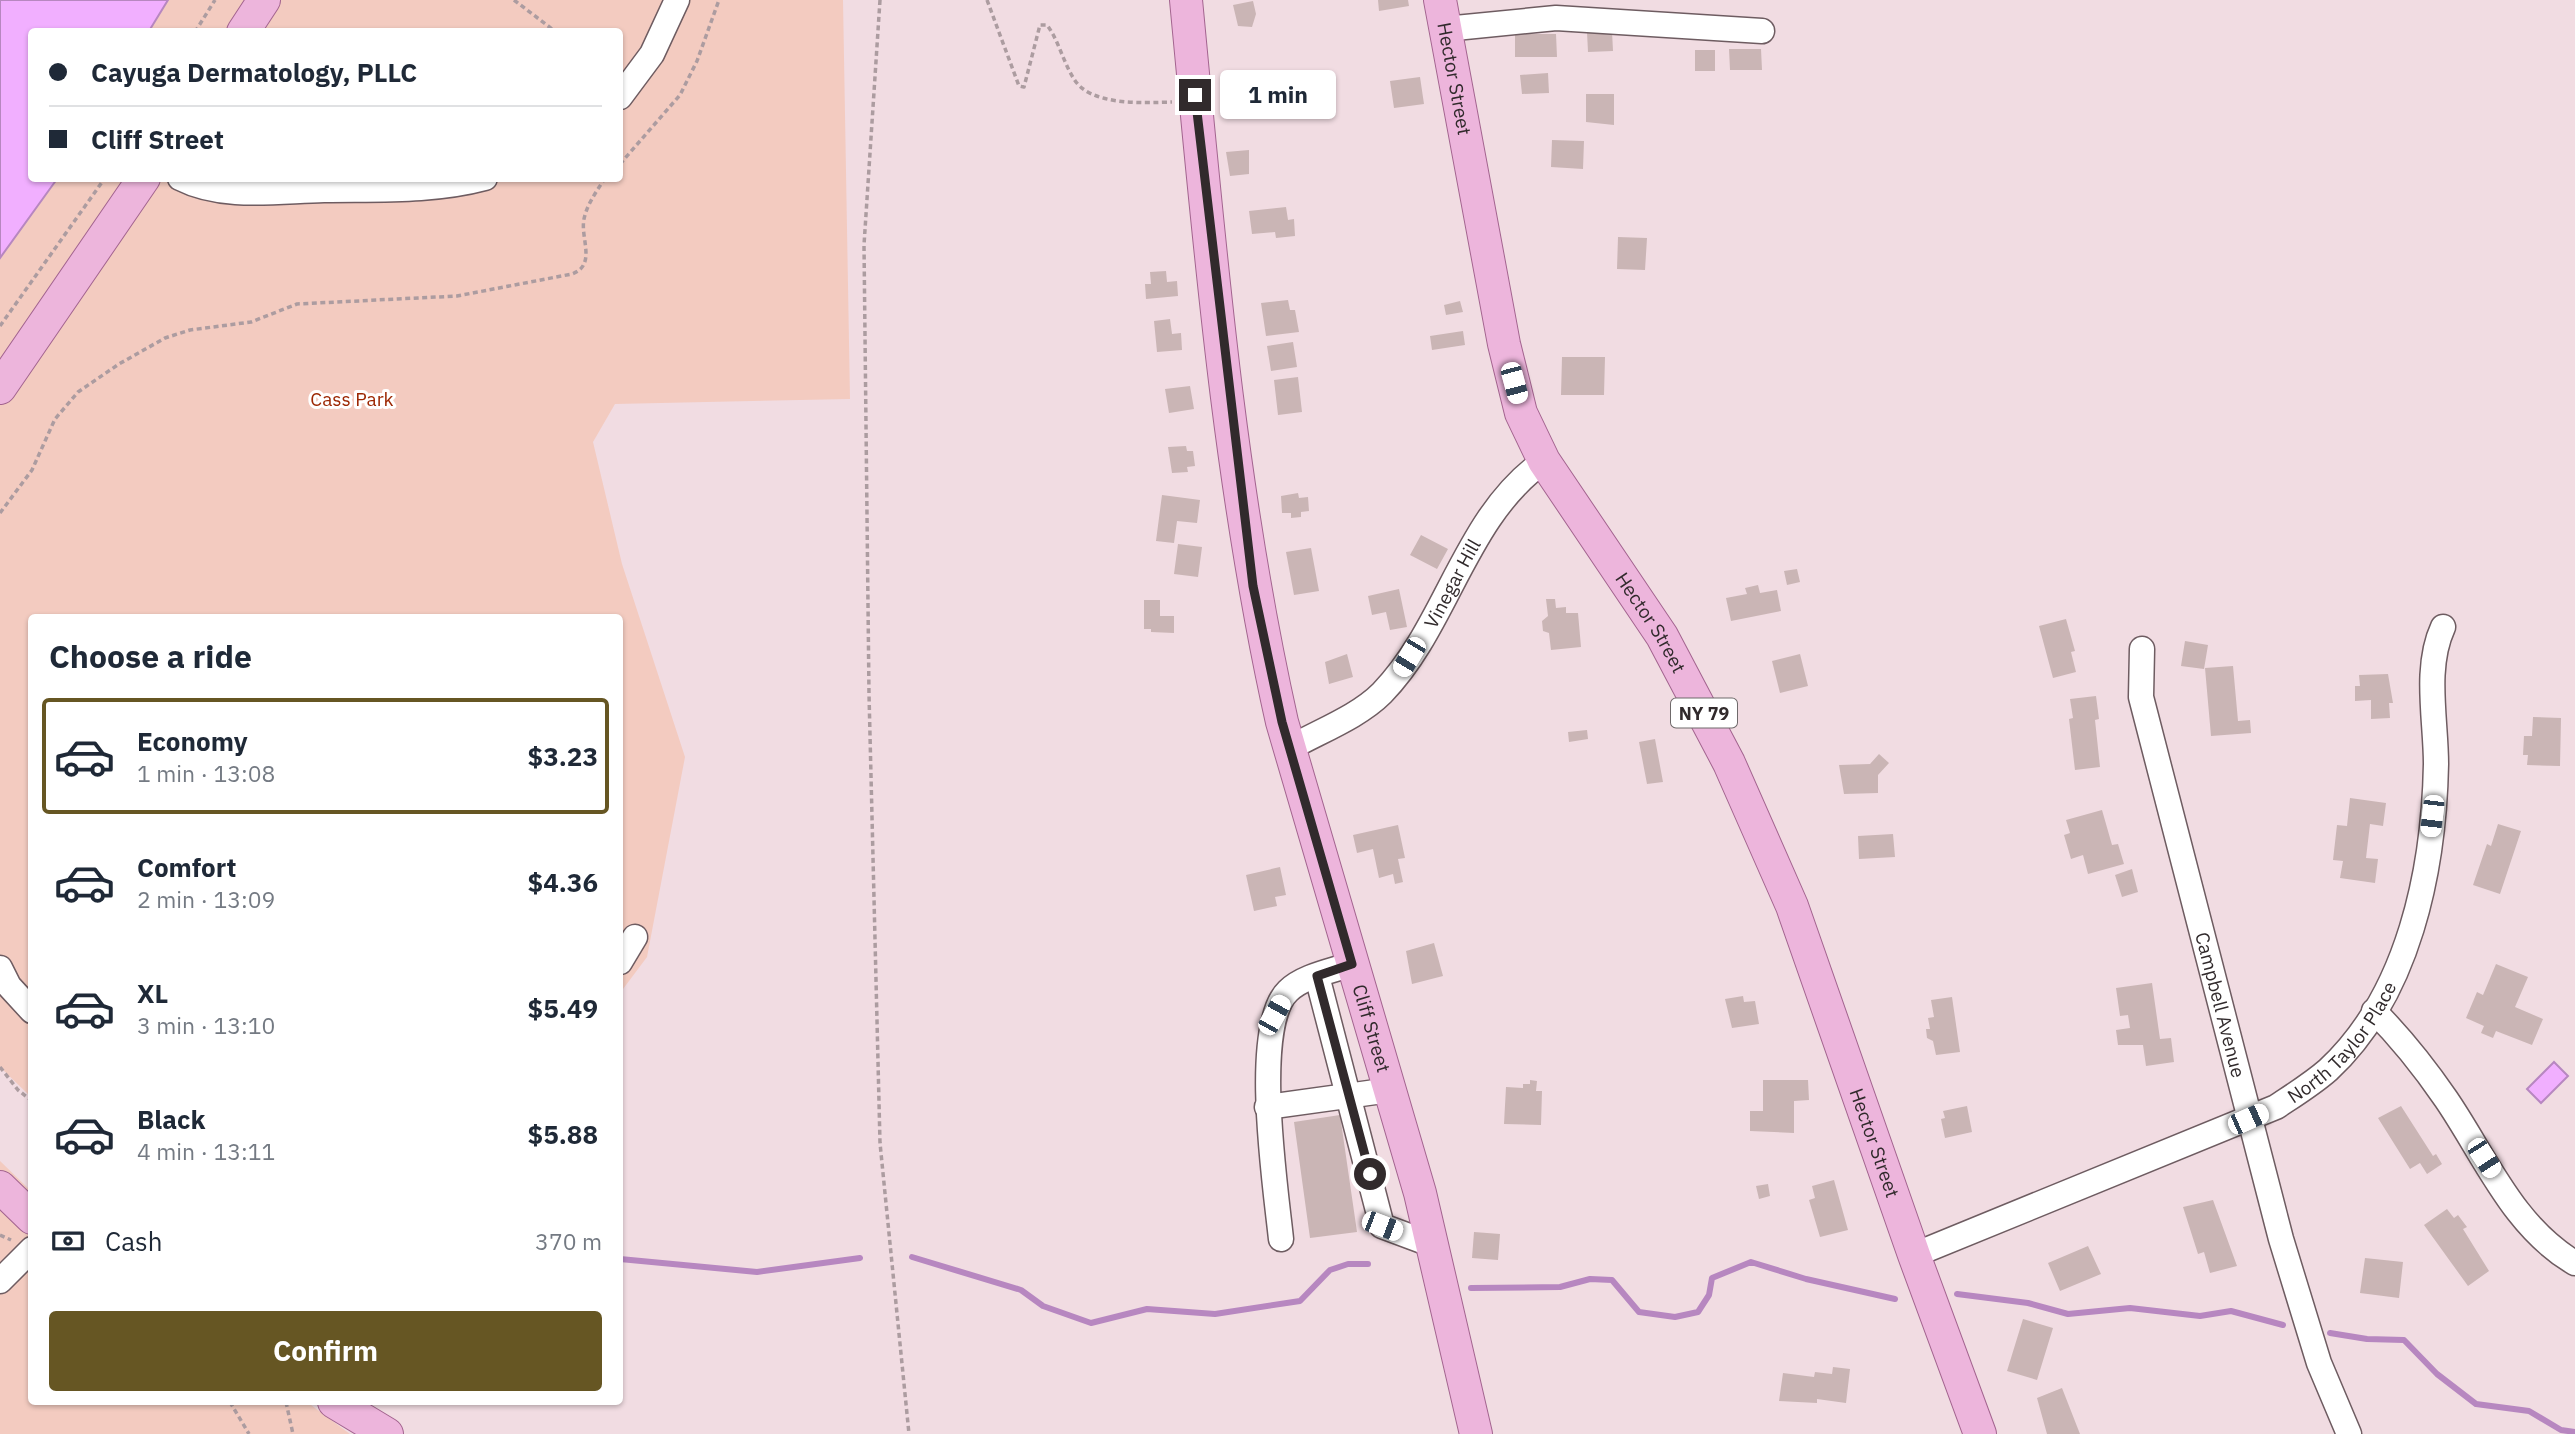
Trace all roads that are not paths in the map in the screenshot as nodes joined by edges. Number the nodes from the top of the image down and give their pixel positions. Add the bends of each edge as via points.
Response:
1 (264, 0) edge
2 (677, 0) edge
3 (1186, 0) edge
4 (1442, 15) edge
5 (246, 28) edge
6 (1762, 31) dead end
7 (623, 93) edge
8 (141, 182) edge
9 (188, 182) edge
10 (462, 182) edge
11 (0, 388) edge
12 (1544, 461) junction
13 (2443, 627) dead end
14 (2142, 649) dead end
15 (1290, 748) junction
16 (635, 937) dead end
17 (623, 957) edge
18 (1352, 964) junction
19 (1317, 976) junction
20 (3, 982) edge
21 (28, 1007) edge
22 (2374, 1011) junction
23 (1390, 1090) junction
24 (1351, 1096) junction
25 (1267, 1107) junction
26 (2248, 1119) junction
27 (0, 1187) edge
28 (28, 1214) edge
29 (1281, 1239) dead end
30 (1433, 1245) junction
31 (28, 1252) edge
32 (1914, 1255) junction
33 (2575, 1263) edge
34 (0, 1281) edge
35 (339, 1405) edge
36 (387, 1434) edge
37 (1476, 1434) edge
38 (1980, 1434) edge
39 (2349, 1434) edge

1 - 5 main road
2 - 7 street via 652,54
3 - 15 main road, Cliff Street via 1247,545
4 - 6 street
4 - 12 main road, Hector Street / NY 79 via 1504,344 1521,413
8 - 11 main road
9 - 10 street via 248,192 422,189
12 - 15 street, Vinegar Hill via 1510,489 1496,509 1400,671 1381,694
12 - 32 main road, Hector Street / NY 79 via 1662,636 1729,763 1792,906
13 - 22 street, North Taylor Place via 2433,659 2436,763 2427,860 2401,959
14 - 26 street, Campbell Avenue via 2141,697
15 - 18 main road, Cliff Street
16 - 17 street
18 - 19 street
18 - 23 main road, Cliff Street
19 - 24 street
19 - 25 street via 1287,991 1274,1015
20 - 21 street
22 - 26 street, North Taylor Place via 2328,1069 2276,1107
22 - 33 street via 2446,1099 2522,1218 2540,1239
23 - 24 street
23 - 30 main road, Cliff Street
24 - 25 street
24 - 30 street via 1382,1226
25 - 29 street
26 - 32 street, North Taylor Place
26 - 39 street, Campbell Avenue via 2319,1363
27 - 28 main road
30 - 37 main road, Cliff Street
31 - 34 street
32 - 38 main road, Hector Street / NY 79
35 - 36 main road

